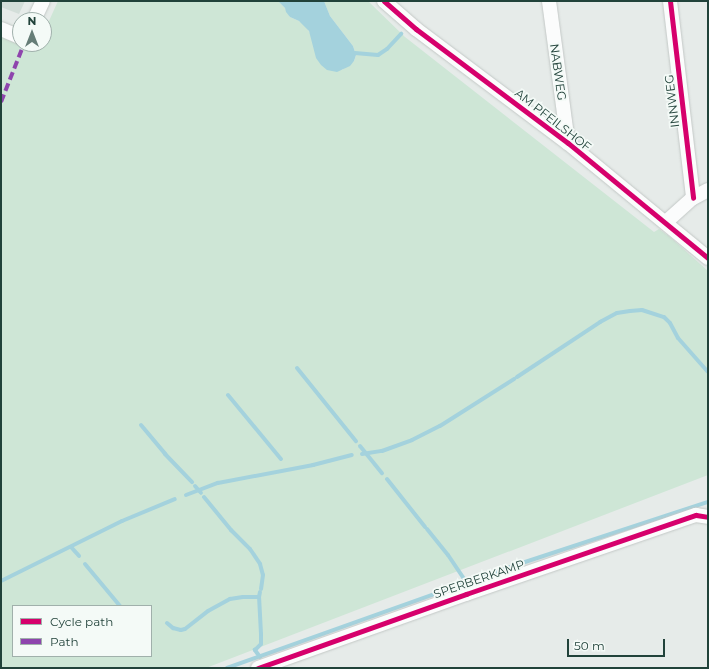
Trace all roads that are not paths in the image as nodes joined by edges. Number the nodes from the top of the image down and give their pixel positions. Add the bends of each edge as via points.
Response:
1 (43, 1) edge
2 (384, 1) edge
3 (549, 1) edge
4 (670, 1) edge
5 (38, 12) edge
6 (1, 29) edge
7 (12, 34) edge
8 (568, 144) junction
9 (708, 190) edge
10 (693, 198) junction
11 (666, 222) junction
12 (708, 258) edge
13 (708, 517) edge
14 (258, 668) edge

1 - 5 street
2 - 8 street, AM PFEILSHOF via 416,29
3 - 8 street, NABWEG
4 - 10 street, INNWEG
6 - 7 street
8 - 11 street, AM PFEILSHOF
9 - 10 street
10 - 11 street
11 - 12 street, AM PFEILSHOF
13 - 14 street, SPERBERKAMP via 696,515

